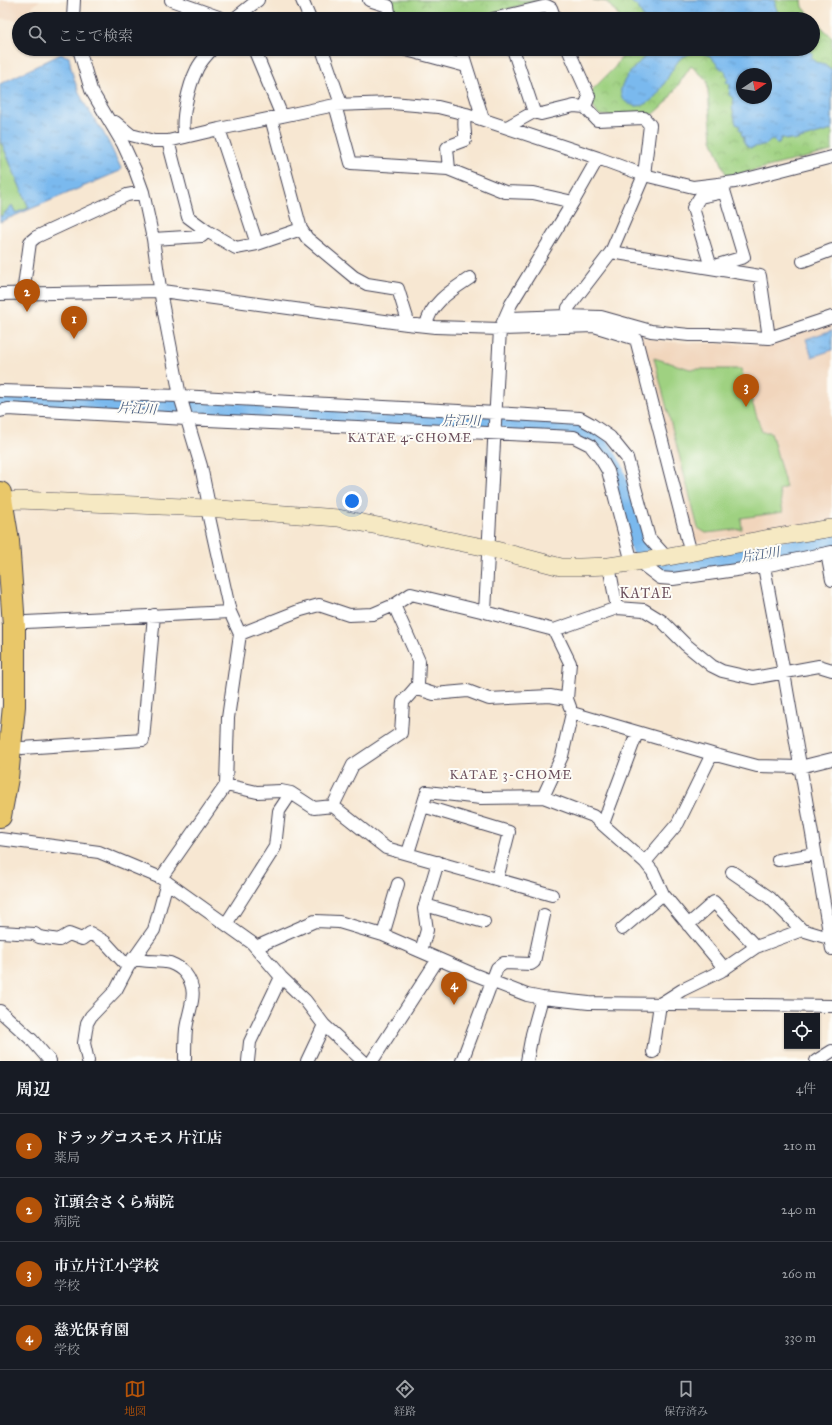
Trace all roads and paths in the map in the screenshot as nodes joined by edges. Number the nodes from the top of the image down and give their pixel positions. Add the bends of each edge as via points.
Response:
1 (74, 0) edge
2 (172, 0) edge
3 (258, 0) edge
4 (302, 0) edge
5 (369, 0) edge
6 (73, 12) edge
7 (205, 12) edge
8 (245, 12) edge
9 (307, 12) edge
10 (389, 12) edge
11 (523, 12) edge
12 (552, 12) edge
13 (81, 56) edge
14 (207, 56) edge
15 (256, 56) edge
16 (324, 56) edge
17 (430, 56) edge
18 (463, 56) edge
19 (515, 56) edge
20 (571, 56) edge
21 (466, 66) junction
22 (338, 105) junction
23 (585, 108) junction
24 (534, 112) junction
25 (466, 114) junction
26 (277, 117) junction
27 (483, 119) junction
28 (112, 124) junction
29 (508, 127) junction
30 (218, 129) junction
31 (185, 136) junction
32 (168, 141) junction
33 (832, 157) edge
34 (598, 158) junction
35 (449, 169) junction
36 (644, 175) junction
37 (723, 188) junction
38 (142, 192) junction
39 (573, 202) junction
40 (301, 229) junction
41 (207, 231) junction
42 (154, 239) junction
43 (257, 244) junction
44 (832, 250) edge
45 (611, 252) junction
46 (803, 261) dead end
47 (711, 267) junction
48 (470, 278) dead end
49 (162, 291) junction
50 (0, 294) edge
51 (23, 294) junction
52 (506, 316) junction
53 (567, 316) junction
54 (832, 317) edge
55 (407, 324) junction
56 (426, 326) junction
57 (500, 329) junction
58 (769, 338) junction
59 (0, 391) edge
60 (180, 396) junction
61 (0, 411) edge
62 (496, 415) junction
63 (186, 419) junction
64 (495, 433) junction
65 (1, 499) edge
66 (207, 508) junction
67 (832, 528) edge
68 (4, 539) edge
69 (760, 543) junction
70 (488, 548) junction
71 (830, 553) edge
72 (691, 554) junction
73 (665, 558) junction
74 (640, 561) junction
75 (764, 564) junction
76 (609, 566) junction
77 (832, 580) edge
78 (394, 605) junction
79 (617, 608) junction
80 (230, 612) junction
81 (484, 612) junction
82 (154, 615) junction
83 (26, 622) junction
84 (554, 630) junction
85 (240, 634) junction
86 (832, 670) edge
87 (784, 673) junction
88 (415, 688) junction
89 (567, 699) junction
90 (572, 713) junction
91 (637, 733) junction
92 (22, 748) junction
93 (712, 754) junction
94 (832, 758) edge
95 (800, 767) junction
96 (226, 786) junction
97 (3, 788) edge
98 (291, 793) junction
99 (543, 797) junction
100 (333, 806) junction
101 (423, 806) junction
102 (0, 816) edge
103 (604, 824) junction
104 (0, 839) edge
105 (408, 853) junction
106 (815, 854) junction
107 (778, 860) dead end
108 (438, 862) junction
109 (645, 862) junction
110 (732, 872) dead end
111 (497, 879) junction
112 (164, 880) junction
113 (398, 884) dead end
114 (663, 894) junction
115 (552, 895) dead end
116 (424, 905) junction
117 (544, 915) dead end
118 (484, 922) dead end
119 (226, 924) junction
120 (688, 925) junction
121 (622, 929) dead end
122 (802, 930) junction
123 (0, 932) edge
124 (383, 935) junction
125 (831, 942) edge
126 (256, 947) junction
127 (756, 947) junction
128 (421, 951) junction
129 (438, 959) junction
130 (130, 963) junction
131 (725, 969) junction
132 (281, 977) junction
133 (491, 982) junction
134 (542, 998) junction
135 (660, 1004) junction
136 (832, 1006) edge
137 (0, 1011) edge
138 (324, 1025) junction
139 (832, 1051) edge
140 (653, 1052) dead end
141 (184, 1060) edge
142 (50, 1061) edge
143 (88, 1061) edge
144 (248, 1061) edge
145 (306, 1061) edge
146 (363, 1061) edge
147 (372, 1061) edge
148 (462, 1061) edge
149 (527, 1061) edge
150 (816, 1061) edge

1 - 6 street
2 - 7 street
3 - 8 street
4 - 9 street
5 - 10 street via 388,6
11 - 12 street via 547,6
13 - 28 street via 91,90
14 - 31 street via 197,69 185,105
15 - 26 street
16 - 22 street
17 - 21 street
18 - 21 street
19 - 24 street
20 - 23 street via 589,96
21 - 27 street
22 - 25 street via 406,104 438,107
22 - 26 street
22 - 35 street via 351,163
23 - 24 street via 574,106 541,114
23 - 36 street via 597,120 644,118 650,125
24 - 29 street
25 - 27 street
25 - 35 street via 465,140 447,148
26 - 30 street
26 - 40 street
27 - 29 street
28 - 32 street via 116,122 131,135 154,141
28 - 38 street via 135,170
29 - 34 street
30 - 31 street
30 - 43 street
31 - 32 street
32 - 41 street via 188,217
33 - 37 street via 735,182
34 - 36 street
34 - 39 street
35 - 39 street via 505,192 533,194
36 - 37 street via 693,187
36 - 45 street
37 - 47 street via 700,196 693,208
37 - 47 street via 744,257
38 - 42 street
38 - 51 street via 127,195 30,242
39 - 52 street
40 - 43 street
40 - 55 street via 307,238 354,278 368,284 398,289 408,318
41 - 42 street via 202,236
41 - 43 street via 236,248
42 - 49 street
44 - 46 street
45 - 47 street
45 - 53 street via 568,308
47 - 58 street via 760,276
48 - 56 street via 446,294 428,317
49 - 51 street
49 - 55 street
49 - 60 street
50 - 51 street
52 - 53 street
52 - 57 street
53 - 58 street via 601,317 651,331 689,336
54 - 58 street
55 - 56 street
56 - 57 street
57 - 62 street
57 - 72 street via 594,326 636,339
59 - 60 street
60 - 62 street
60 - 63 street
61 - 63 street via 8,409
62 - 64 street
62 - 73 street via 580,418 610,437 627,458 649,538
63 - 64 street
63 - 66 street via 201,466
64 - 70 street
64 - 74 street via 574,437 590,445 608,471 630,555
65 - 66 street
65 - 68 highway
66 - 70 street via 338,518
66 - 80 street
67 - 69 street
68 - 83 highway via 19,554
68 - 97 highway via 14,626 14,706
69 - 72 street
69 - 75 street
70 - 76 street via 561,567
70 - 81 street
71 - 75 street
71 - 77 street
72 - 73 street
73 - 74 street
74 - 75 street via 660,578 673,579
74 - 76 street
75 - 87 street
76 - 79 street
78 - 81 street via 411,594
78 - 85 street via 373,614 349,615 318,605
78 - 88 street via 419,662 418,685
79 - 84 street
79 - 87 street via 644,610 662,621 685,644 722,671 753,678
80 - 82 street
80 - 85 street
81 - 84 street
82 - 83 street
82 - 92 street via 143,740
83 - 92 highway
84 - 89 street via 570,663
85 - 96 street via 228,718
86 - 87 street via 819,666
87 - 95 street
88 - 89 street via 434,694 468,690 489,699 550,696
88 - 100 street via 403,702 401,733 353,765
89 - 90 street
90 - 91 street
90 - 99 street via 562,756
91 - 93 street
91 - 103 street
92 - 97 highway via 17,778
93 - 95 street via 757,766
93 - 109 street via 678,824
94 - 95 street
95 - 106 street
96 - 98 street via 257,792
96 - 112 street
97 - 102 highway
98 - 100 street via 314,808
98 - 119 street via 279,811 275,848
99 - 101 street via 481,798 427,792
99 - 103 street via 593,816
100 - 105 street via 386,848
101 - 105 street
101 - 111 street via 509,832
103 - 109 street
104 - 112 street via 99,852
105 - 108 street
106 - 107 street
106 - 125 street
108 - 111 street
108 - 116 street
109 - 114 street via 653,872
110 - 122 street via 770,898
111 - 115 street
112 - 119 street
112 - 130 street via 154,930
113 - 124 street
114 - 120 street
114 - 121 street
116 - 118 street
116 - 128 street via 427,930
117 - 133 street via 534,962 504,963 497,968
119 - 126 street
120 - 127 street via 714,902
120 - 131 street
122 - 125 street
122 - 127 street
123 - 130 street via 35,934 59,940 69,934 82,939 90,933
124 - 126 street via 339,922 315,921
124 - 128 street
126 - 132 street
127 - 131 street
128 - 129 street
129 - 133 street
129 - 147 street
130 - 141 street via 137,960 170,963 181,969 189,979 193,994 186,1028
130 - 143 street via 116,990 87,1023 84,1044
131 - 135 street
132 - 138 street via 305,1000
132 - 144 street via 250,1042
133 - 134 street
133 - 148 street
134 - 135 street via 589,1003
134 - 149 street
135 - 136 street
135 - 140 street
137 - 142 street via 32,1040
138 - 145 street
138 - 146 street
139 - 150 street

